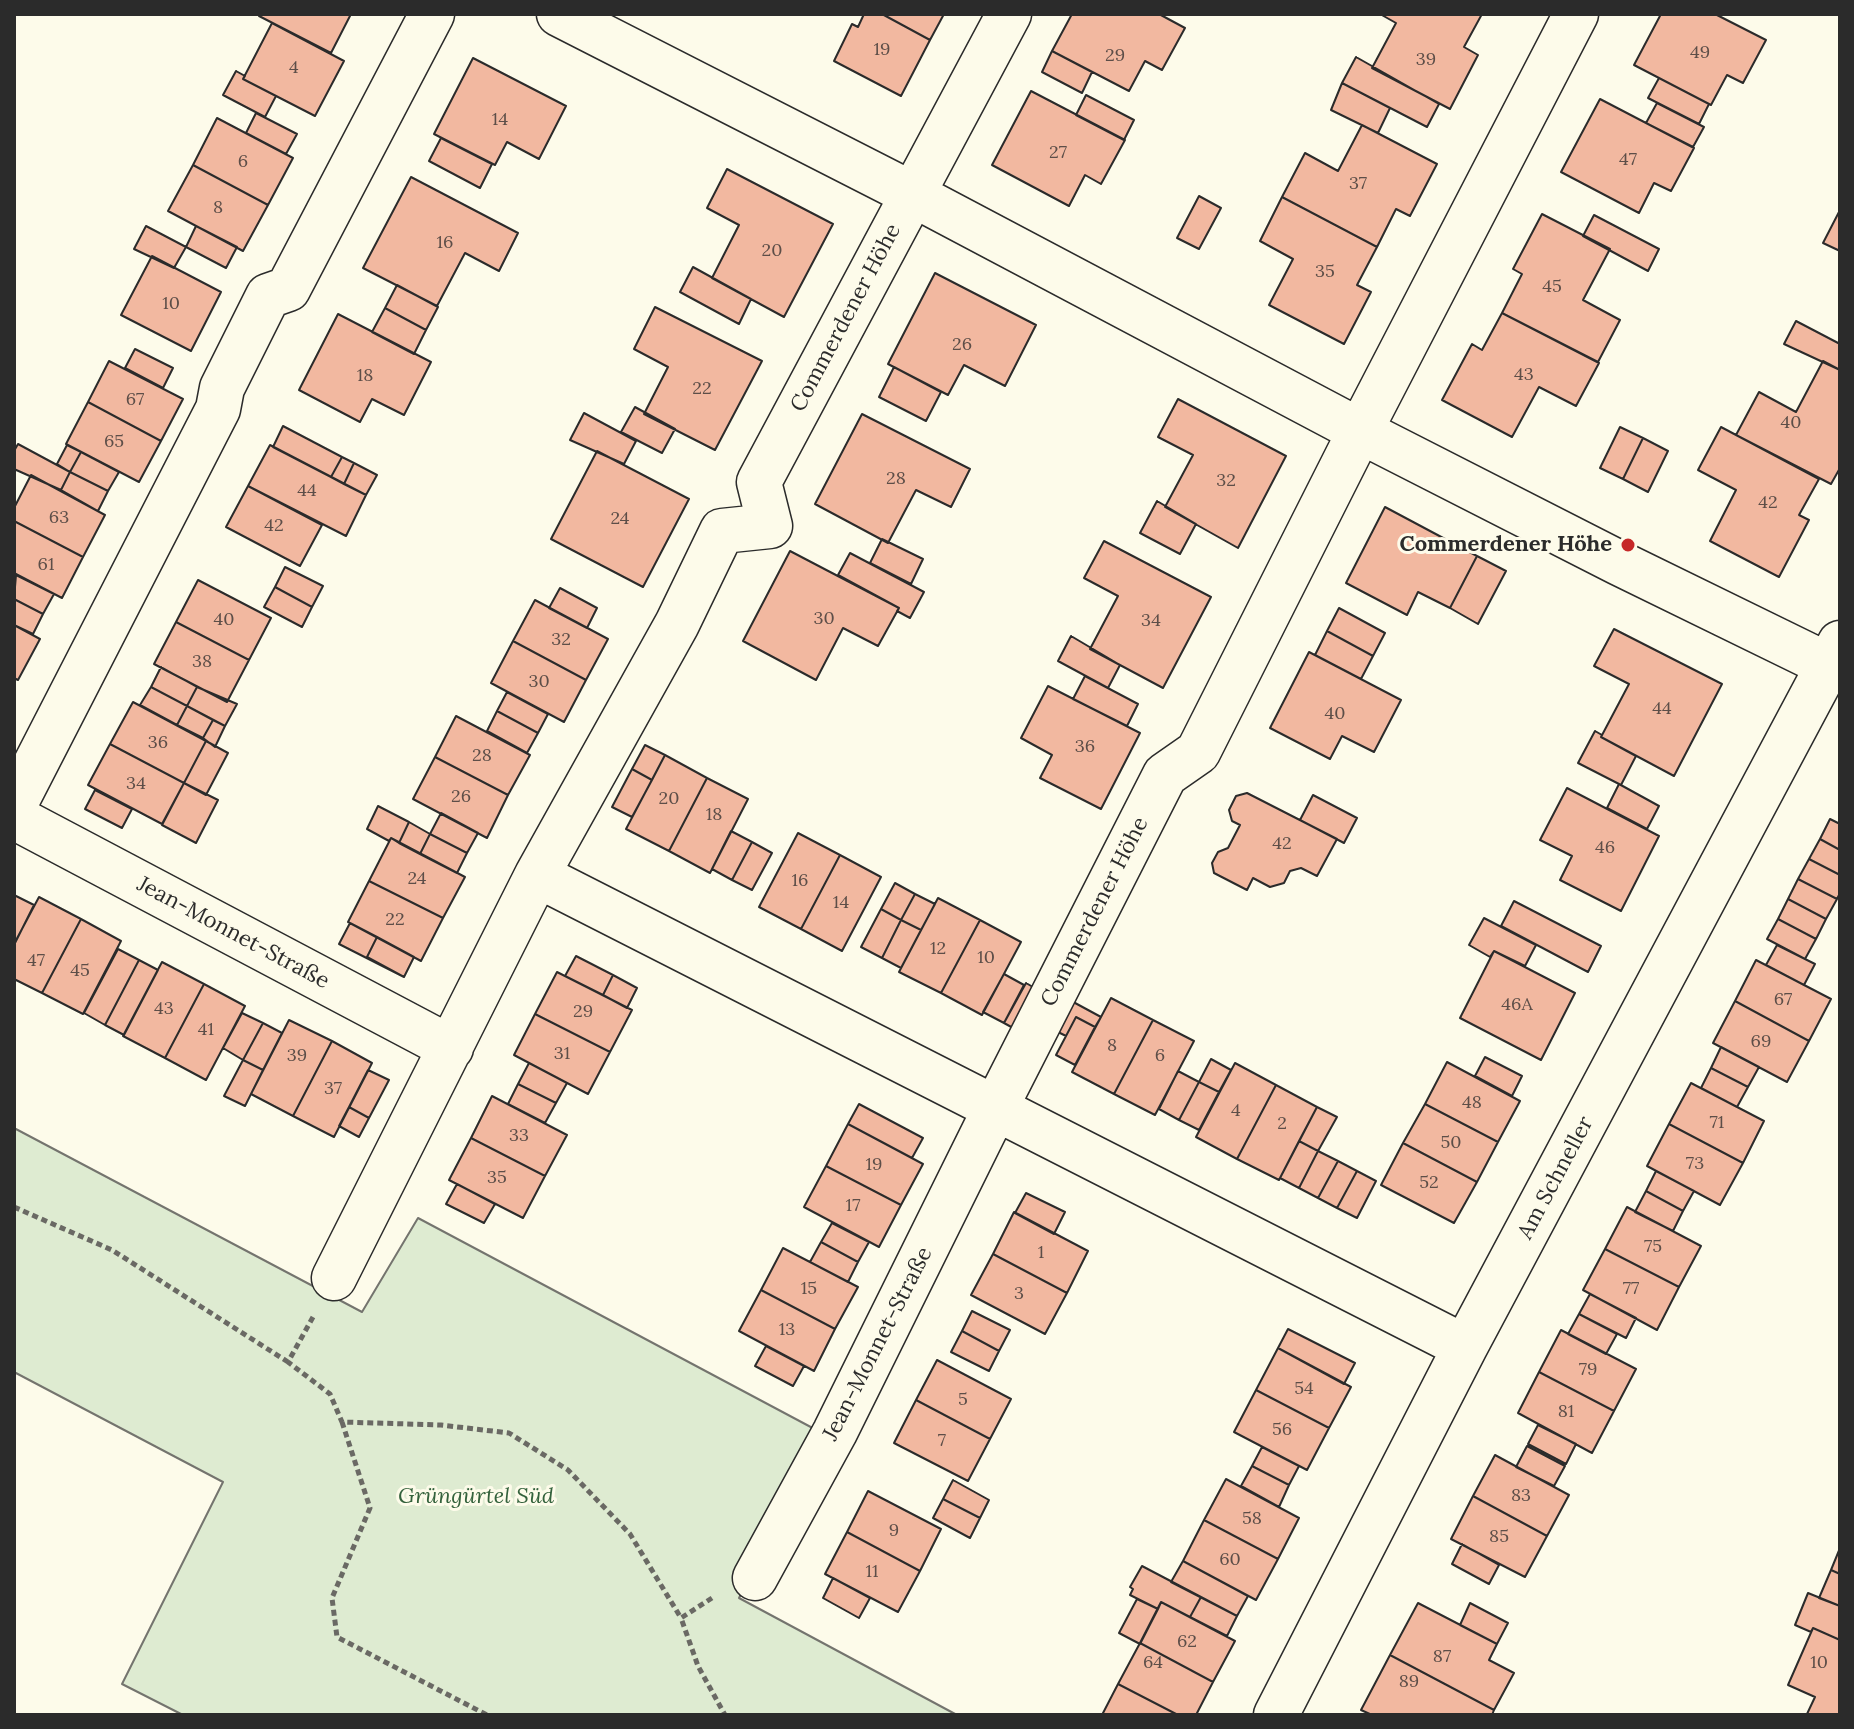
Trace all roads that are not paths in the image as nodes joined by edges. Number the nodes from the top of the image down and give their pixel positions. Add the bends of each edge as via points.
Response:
1 (432, 14) edge
2 (559, 14) edge
3 (1009, 14) edge
4 (1576, 14) edge
5 (912, 194) junction
6 (1360, 431) junction
7 (1836, 660) edge
8 (14, 806) edge
9 (14, 817) edge
10 (537, 875) junction
11 (451, 1048) junction
12 (996, 1107) junction
13 (334, 1278) road end
14 (1465, 1347) junction
15 (755, 1578) road end
16 (1276, 1715) edge

1 - 8 street via 288,289 268,296 222,388 218,409
2 - 5 street
3 - 5 street, Commerdener Höhe
4 - 6 street, Commerdener Höhe
5 - 6 street
5 - 10 street, Commerdener Höhe via 759,482 770,526 722,531 677,624
6 - 7 street via 1619,563
6 - 12 street, Commerdener Höhe via 1198,752 1165,775
7 - 14 street, Am Schneller
9 - 11 street, Jean-Monnet-Straße
10 - 11 street
10 - 12 street
11 - 13 street
12 - 14 street
12 - 15 street, Jean-Monnet-Straße via 835,1432
14 - 16 street, Am Schneller

